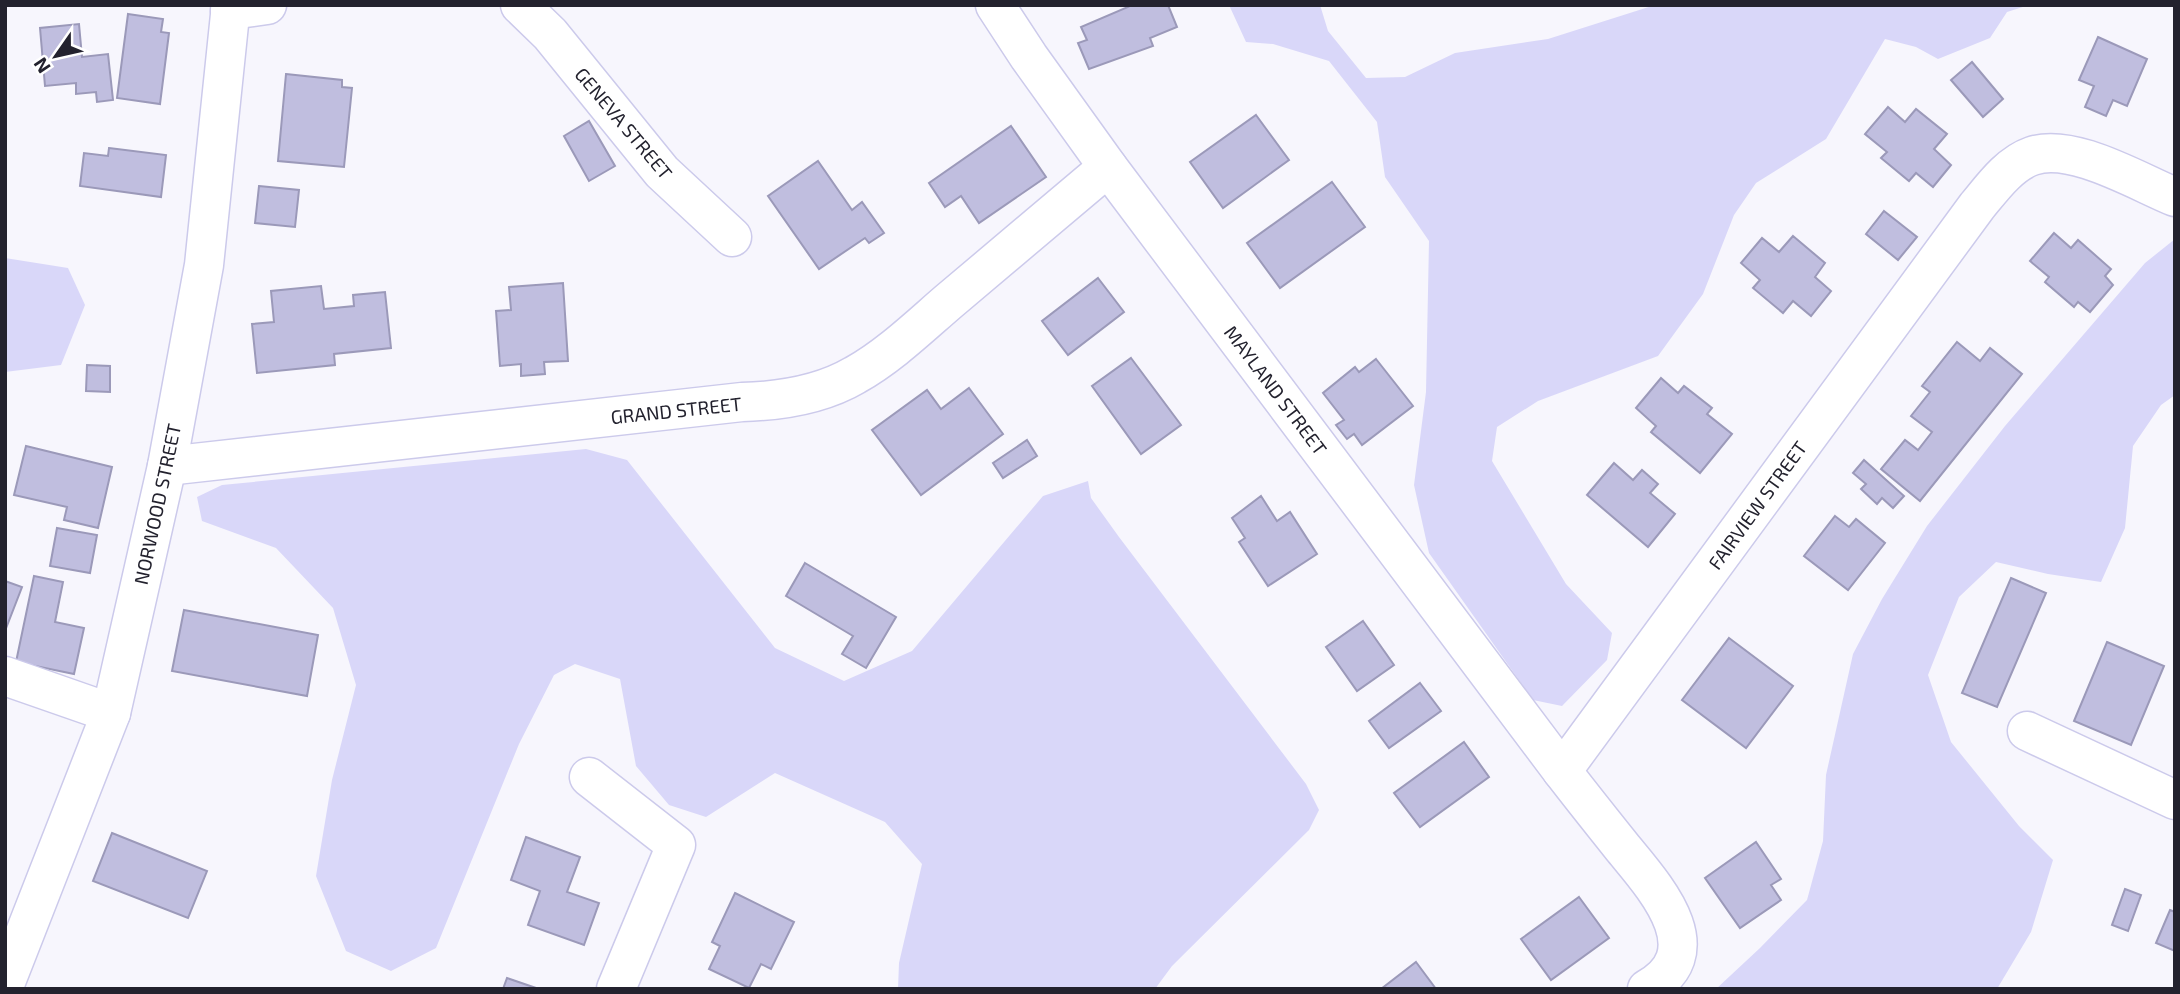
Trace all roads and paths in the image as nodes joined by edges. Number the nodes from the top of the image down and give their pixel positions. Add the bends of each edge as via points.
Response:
1 (520, 5) edge
2 (995, 5) edge
3 (243, 7) edge
4 (1108, 167) junction
5 (2175, 197) edge
6 (732, 237) dead end
7 (167, 466) junction
8 (5, 676) edge
9 (111, 713) junction
10 (2026, 731) dead end
11 (1562, 771) junction
12 (589, 777) dead end
13 (2175, 800) edge
14 (5, 984) edge
15 (616, 989) edge
16 (1647, 989) edge

1 - 6 street, GENEVA STREET via 550,34 662,172
2 - 4 street, MAYLAND STREET
3 - 7 street, NORWOOD STREET via 204,265
4 - 7 street, GRAND STREET via 900,343 856,375 797,397
4 - 11 street, MAYLAND STREET
5 - 11 street, FAIRVIEW STREET via 2060,153 2032,156 2000,179
7 - 9 street, NORWOOD STREET
8 - 9 street
9 - 14 street, NORWOOD STREET
10 - 13 street
11 - 16 street via 1654,887 1673,918 1678,939 1675,959 1662,979
12 - 15 street via 676,845

